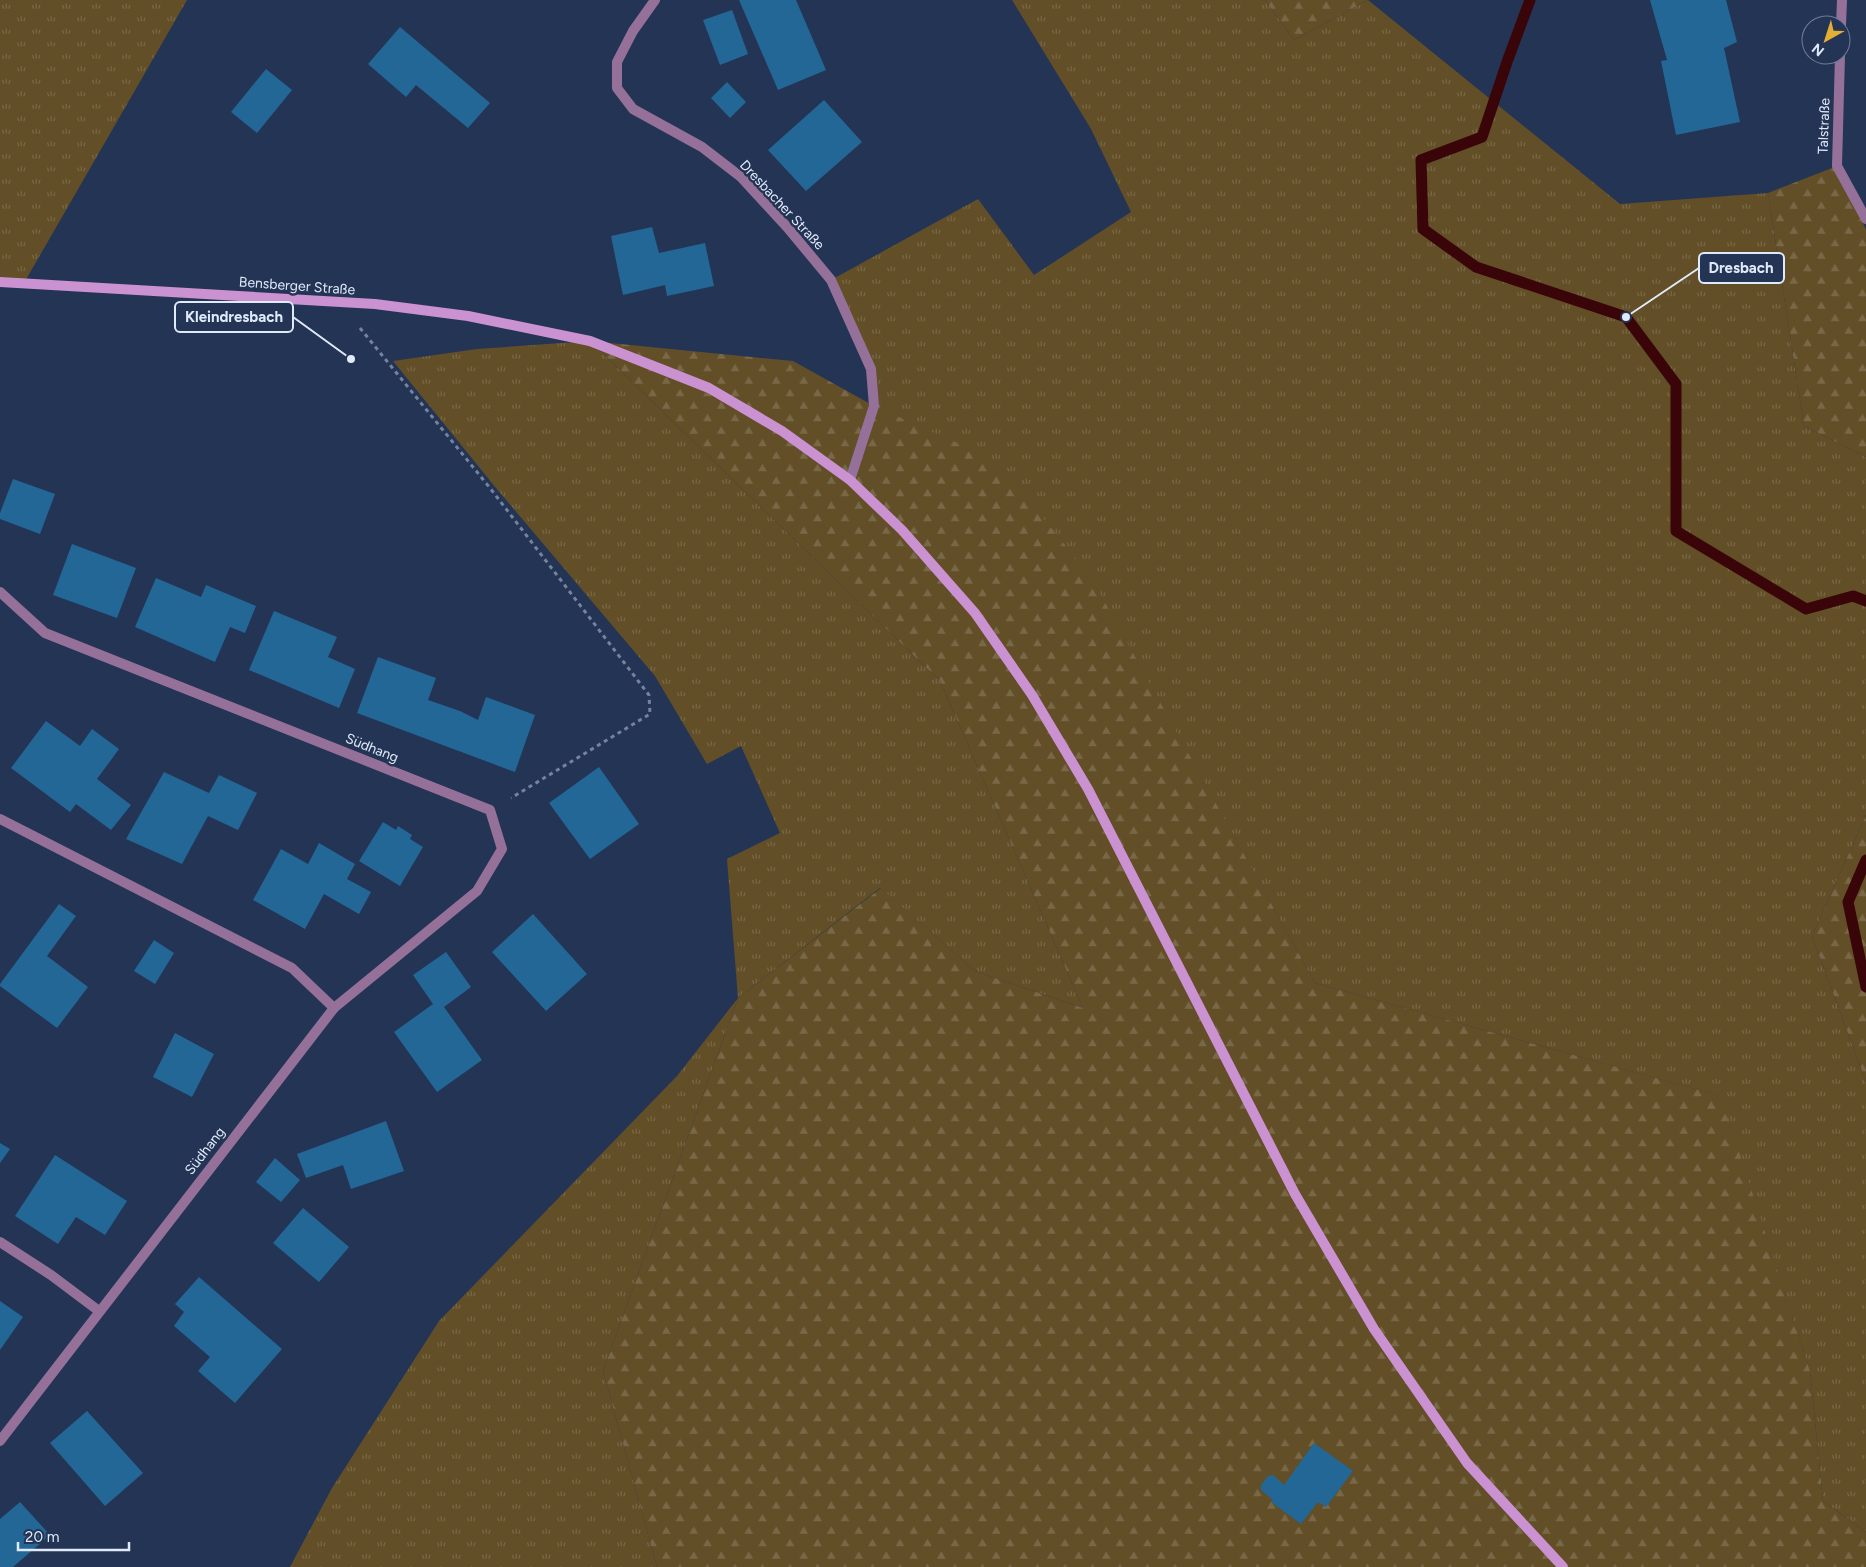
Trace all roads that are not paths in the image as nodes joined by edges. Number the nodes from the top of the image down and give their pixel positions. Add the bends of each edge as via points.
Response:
1 (655, 0) edge
2 (1842, 0) edge
3 (1841, 15) edge
4 (1840, 65) edge
5 (1866, 220) edge
6 (0, 282) edge
7 (850, 480) junction
8 (0, 592) edge
9 (0, 819) edge
10 (334, 1008) junction
11 (0, 1242) edge
12 (99, 1311) junction
13 (0, 1441) edge
14 (1562, 1567) edge

1 - 7 street, Dresbacher Straße via 633,30 618,62 617,88 633,108 702,147 741,177 831,280 871,369 874,406
2 - 3 street
4 - 5 street, Talstraße via 1837,166
6 - 7 main road, Bensberger Straße via 375,304 468,316 590,341 709,388 782,431
7 - 14 main road, Bensberger Straße via 902,530 974,613 1032,695 1088,788 1295,1194 1374,1329 1467,1463
8 - 10 street, Südhang via 45,633 490,810 502,849 476,890
9 - 10 street via 292,968
10 - 12 street, Südhang
11 - 12 street
12 - 13 street, Südhang

